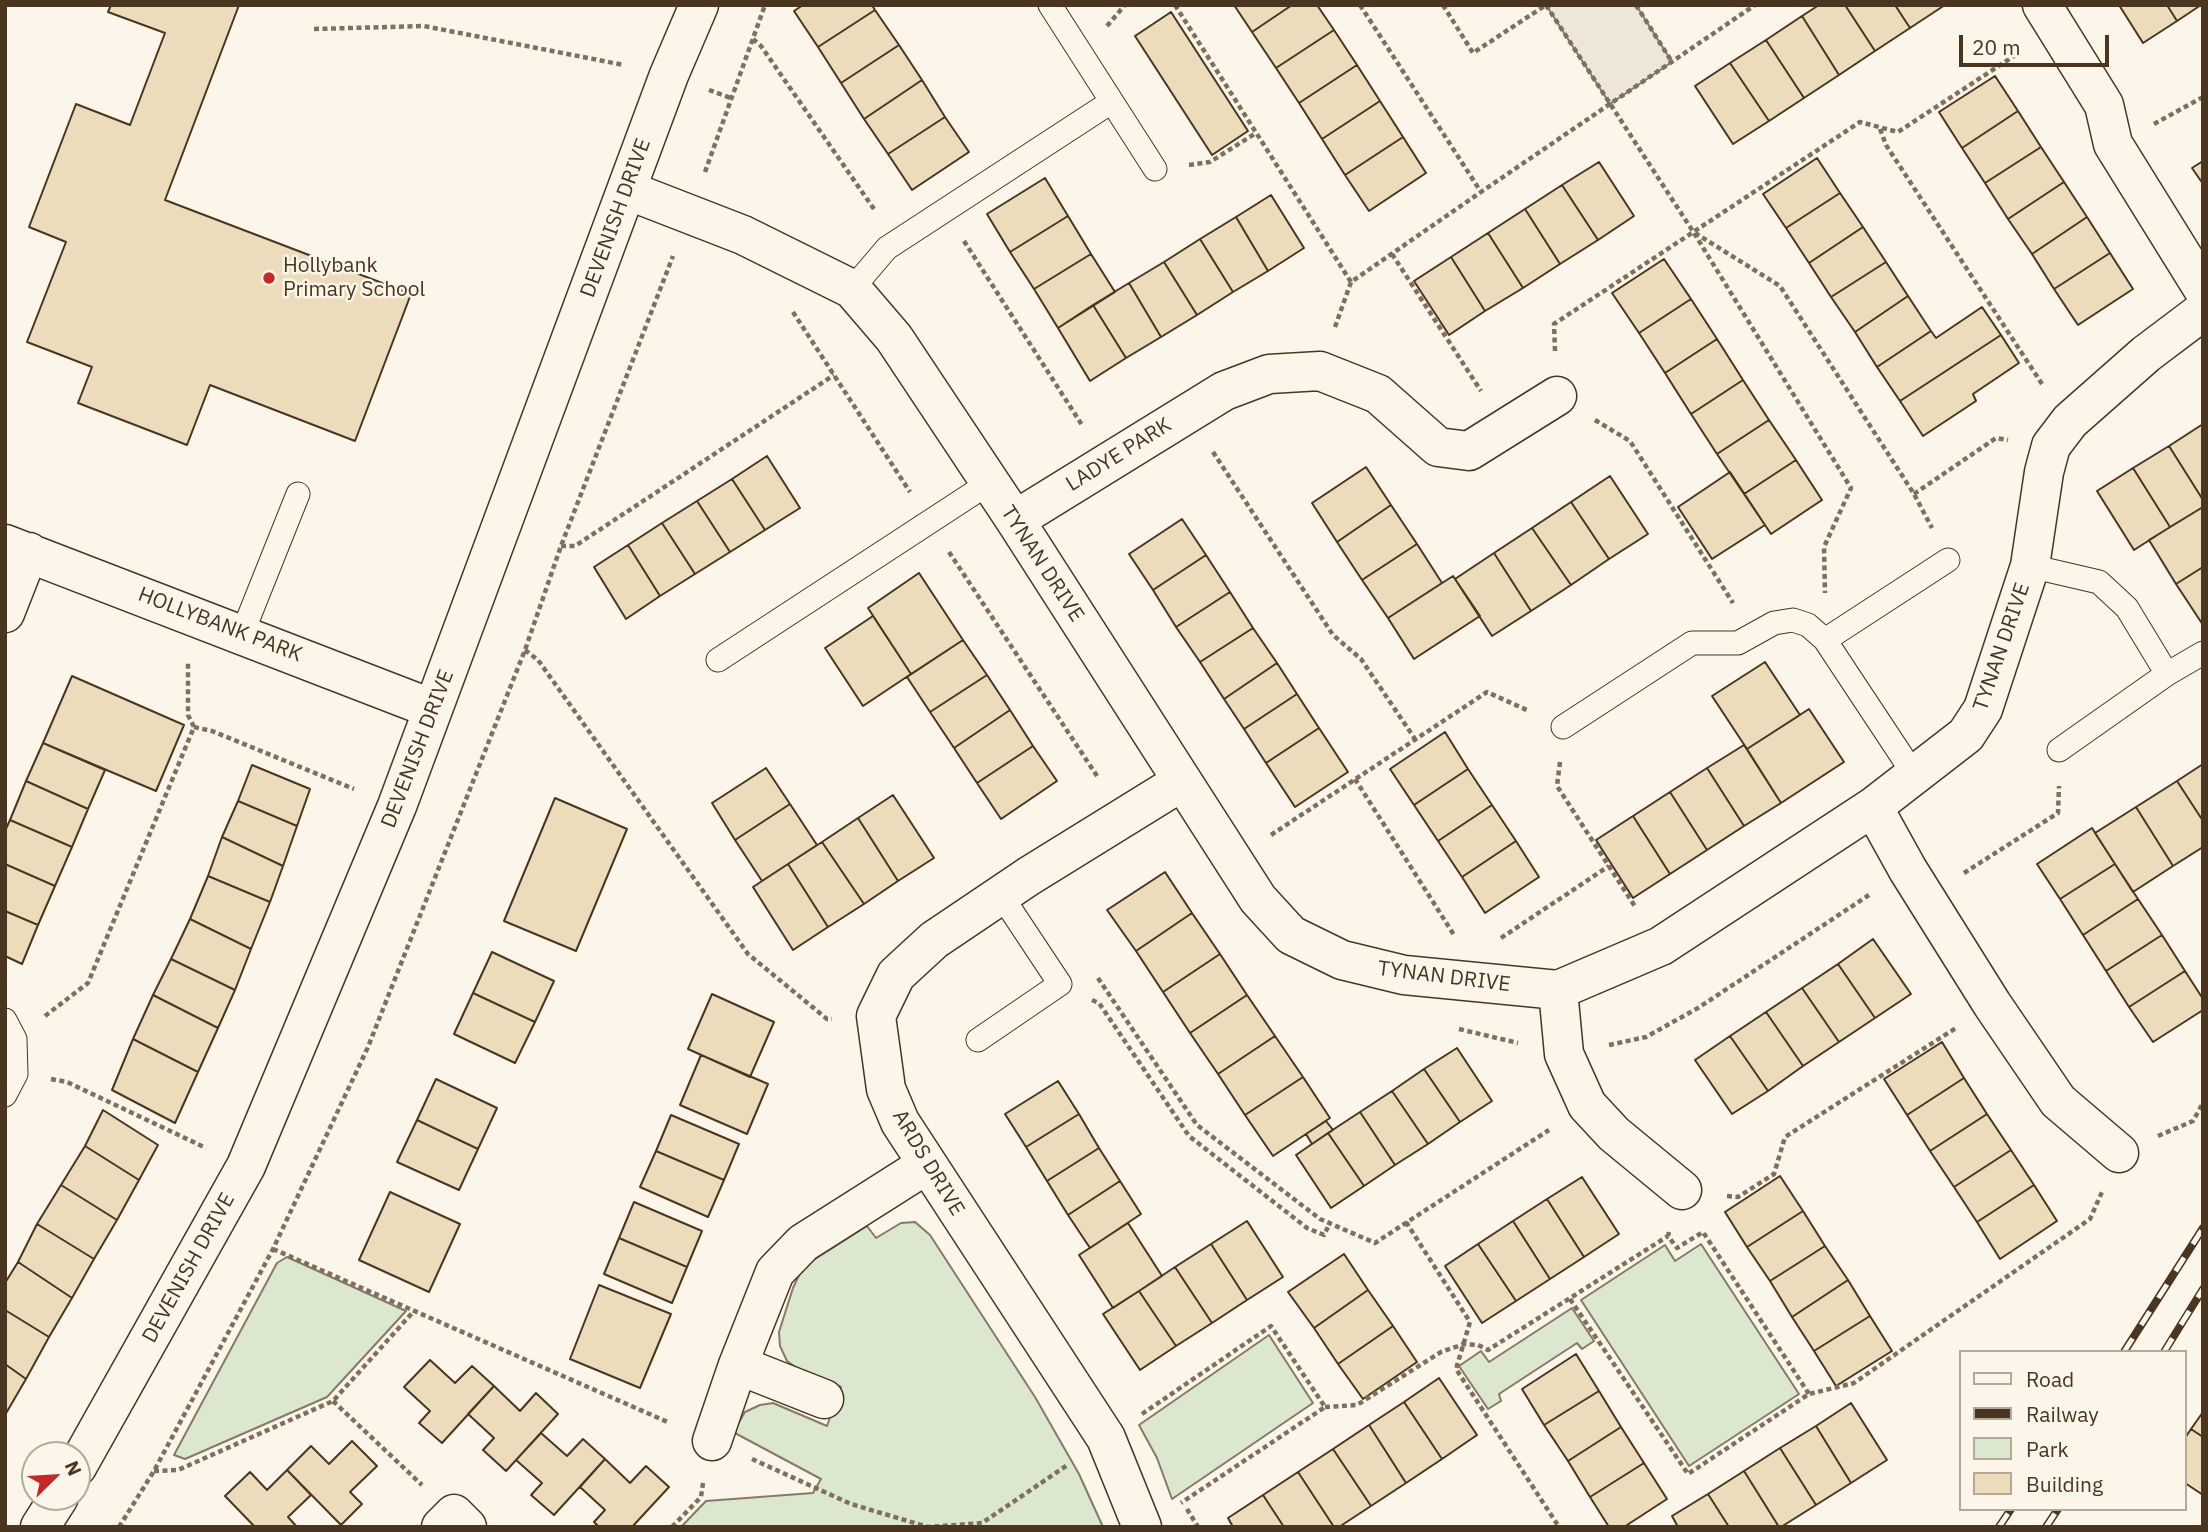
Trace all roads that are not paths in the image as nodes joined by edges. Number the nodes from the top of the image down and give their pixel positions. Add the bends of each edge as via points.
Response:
1 (699, 5) edge
2 (1049, 5) edge
3 (2049, 17) edge
4 (1111, 102) junction
5 (1155, 169) road end
6 (627, 190) junction
7 (852, 289) junction
8 (2203, 289) edge
9 (2203, 311) edge
10 (1558, 396) road end
11 (989, 483) junction
12 (298, 494) dead end
13 (1015, 520) junction
14 (17, 548) edge
15 (1948, 560) road end
16 (2030, 566) junction
17 (5, 613) edge
18 (242, 634) junction
19 (1825, 640) junction
20 (2203, 653) edge
21 (718, 660) dead end
22 (2166, 674) junction
23 (433, 709) junction
24 (1563, 726) road end
25 (2059, 750) road end
26 (1915, 776) junction
27 (1181, 782) junction
28 (1873, 807) junction
29 (1000, 895) junction
30 (1558, 990) junction
31 (10, 1030) edge
32 (978, 1040) dead end
33 (5, 1095) edge
34 (2119, 1153) road end
35 (926, 1165) junction
36 (1682, 1190) road end
37 (738, 1365) junction
38 (824, 1399) dead end
39 (712, 1441) road end
40 (91, 1442) edge
41 (50, 1511) edge
42 (1158, 1518) edge
43 (40, 1527) edge

1 - 6 street, DEVENISH DRIVE
2 - 4 lane
3 - 8 street via 2104,105 2113,144
4 - 5 lane
4 - 7 lane via 887,248
6 - 7 street, TYNAN DRIVE via 768,246
6 - 23 street, DEVENISH DRIVE
7 - 11 street, TYNAN DRIVE via 894,338
9 - 16 street, TYNAN DRIVE via 2146,354 2061,433 2044,472
10 - 13 street, LADYE PARK via 1469,451 1438,447 1378,394 1320,371 1269,374 1224,391
11 - 13 street, TYNAN DRIVE
11 - 21 lane
12 - 18 lane
13 - 27 street, TYNAN DRIVE
14 - 17 street
14 - 18 street, HOLLYBANK PARK
15 - 19 lane
16 - 22 lane via 2099,582 2127,608
16 - 26 street, TYNAN DRIVE via 1983,709 1966,735
18 - 23 street, HOLLYBANK PARK
19 - 24 lane via 1808,625 1793,620 1774,623 1738,643 1692,643
19 - 26 lane
20 - 22 lane
22 - 25 lane
23 - 40 street, DEVENISH DRIVE via 246,1166
26 - 28 street, TYNAN DRIVE
27 - 29 street
27 - 30 street, TYNAN DRIVE via 1258,899 1291,935 1342,960 1404,975
28 - 30 street, TYNAN DRIVE via 1661,946
28 - 34 street via 1925,898 2058,1101
29 - 32 lane via 1060,984
29 - 35 street, ARDS DRIVE via 934,940 896,975 876,1016 886,1088
30 - 36 street via 1564,1054 1587,1105 1614,1134
31 - 33 lane via 16,1074
35 - 37 street via 787,1257 775,1272
35 - 42 street, ARDS DRIVE
37 - 38 street
37 - 39 street
41 - 43 street

